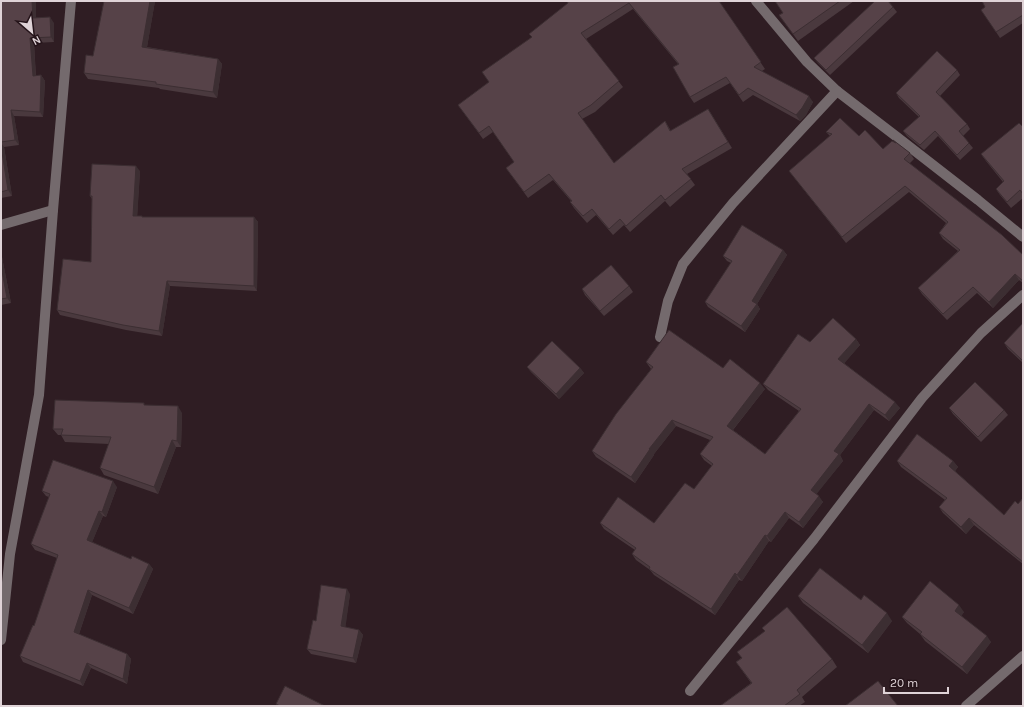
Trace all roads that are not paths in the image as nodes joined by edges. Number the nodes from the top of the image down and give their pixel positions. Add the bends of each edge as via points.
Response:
1 (71, 1) edge
2 (756, 1) edge
3 (836, 91) junction
4 (53, 210) junction
5 (1, 225) edge
6 (1023, 237) edge
7 (1023, 295) edge
8 (660, 337) dead end
9 (6, 554) edge
10 (1, 640) edge
11 (1023, 656) edge
12 (690, 691) dead end
13 (966, 706) edge

1 - 4 street
2 - 3 street via 807,62
3 - 6 street
3 - 8 street via 733,204 683,264 668,301
4 - 5 street
4 - 9 street via 39,395
7 - 12 street via 981,333 922,398 814,539
9 - 10 street
11 - 13 street

